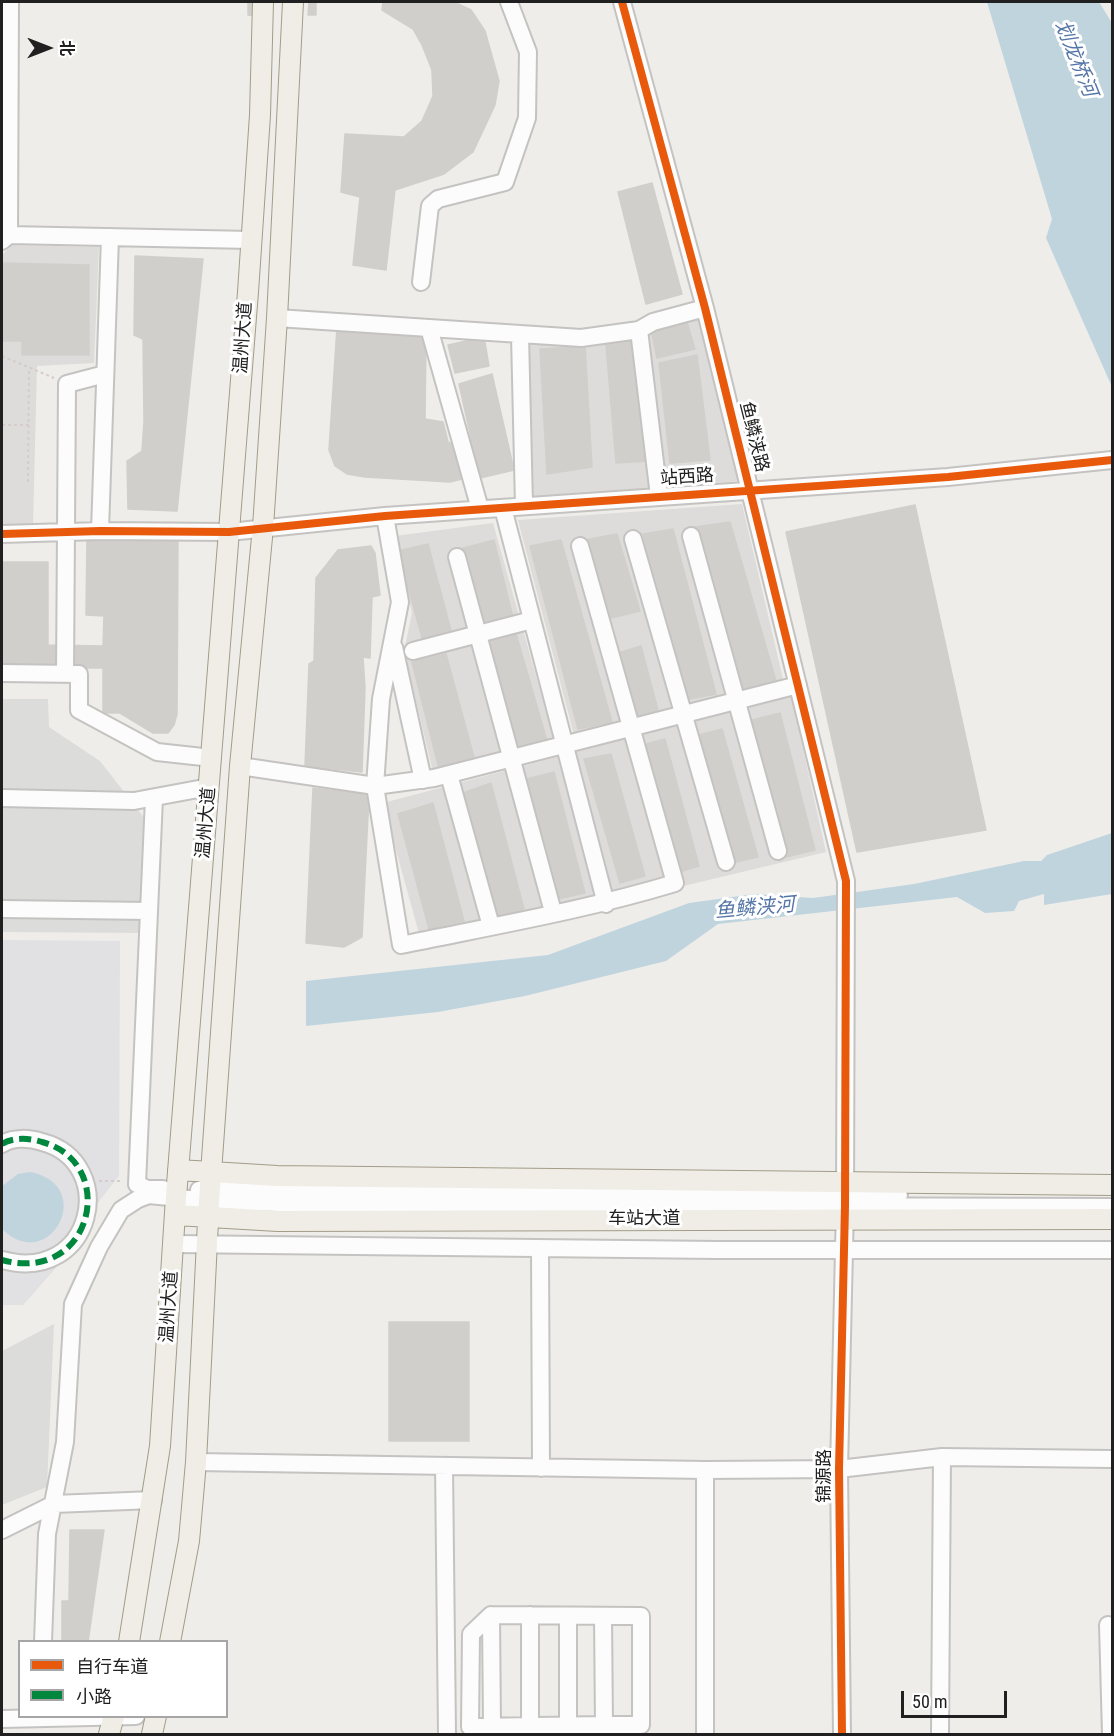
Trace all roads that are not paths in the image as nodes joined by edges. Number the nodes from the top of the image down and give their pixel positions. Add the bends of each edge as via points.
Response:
1 (10, 2) edge
2 (263, 2) edge
3 (292, 2) edge
4 (509, 2) edge
5 (622, 2) edge
6 (110, 237) junction
7 (5, 238) edge
8 (251, 240) junction
9 (421, 282) dead end
10 (705, 308) junction
11 (277, 318) junction
12 (429, 328) junction
13 (639, 330) junction
14 (520, 335) junction
15 (105, 374) junction
16 (1113, 460) edge
17 (750, 489) junction
18 (659, 496) junction
19 (524, 506) junction
20 (503, 508) junction
21 (480, 509) junction
22 (385, 516) junction
23 (263, 527) junction
24 (100, 531) junction
25 (67, 532) junction
26 (229, 532) junction
27 (2, 534) edge
28 (691, 536) dead end
29 (633, 539) dead end
30 (580, 546) dead end
31 (457, 557) dead end
32 (532, 620) junction
33 (478, 636) junction
34 (393, 641) junction
35 (413, 651) dead end
36 (2, 673) edge
37 (66, 674) junction
38 (798, 685) junction
39 (737, 701) junction
40 (684, 715) junction
41 (630, 729) junction
42 (565, 746) junction
43 (212, 758) junction
44 (510, 759) junction
45 (240, 765) junction
46 (449, 775) junction
47 (423, 780) junction
48 (375, 786) junction
49 (209, 787) junction
50 (2, 798) edge
51 (154, 798) junction
52 (778, 851) dead end
53 (726, 862) dead end
54 (606, 904) junction
55 (2, 909) edge
56 (149, 911) junction
57 (553, 912) junction
58 (846, 915) joint
59 (491, 926) junction
60 (2, 1144) edge
61 (1113, 1185) edge
62 (177, 1193) junction
63 (209, 1194) junction
64 (1113, 1197) edge
65 (845, 1200) junction
66 (1113, 1207) edge
67 (1113, 1219) edge
68 (174, 1244) junction
69 (207, 1245) junction
70 (540, 1249) junction
71 (844, 1250) junction
72 (1113, 1250) edge
73 (2, 1260) edge
74 (942, 1457) junction
75 (1113, 1459) edge
76 (196, 1462) junction
77 (444, 1466) junction
78 (541, 1468) junction
79 (839, 1469) junction
80 (705, 1470) junction
81 (153, 1500) junction
82 (54, 1503) junction
83 (2, 1530) edge
84 (530, 1615) junction
85 (568, 1616) junction
86 (603, 1616) junction
87 (1108, 1625) dead end
88 (44, 1640) edge
89 (129, 1640) edge
90 (170, 1640) edge
91 (22, 1718) edge
92 (53, 1718) edge
93 (129, 1718) edge
94 (156, 1718) edge
95 (2, 1719) edge
96 (112, 1723) edge
97 (604, 1725) junction
98 (568, 1726) junction
99 (530, 1730) edge
100 (152, 1734) edge
101 (447, 1734) edge
102 (705, 1734) edge
103 (842, 1734) edge
104 (940, 1734) edge
105 (1111, 1734) edge

1 - 7 street
2 - 8 main road, 温州大道
3 - 11 main road, 温州大道
4 - 9 street via 528,52 527,118 505,182 438,199 430,207
5 - 10 street, 鱼鳞浃路
6 - 7 street
6 - 8 street
6 - 15 street
8 - 26 main road, 温州大道
10 - 13 street via 653,322
10 - 17 street, 鱼鳞浃路
11 - 12 street
11 - 23 main road, 温州大道
12 - 14 street
12 - 21 street
13 - 14 street via 581,338
13 - 18 street
14 - 19 street
15 - 24 street
15 - 25 street via 67,384
16 - 17 street, 站西路 via 948,477
17 - 18 street, 站西路
17 - 38 street, 鱼鳞浃路
18 - 19 street, 站西路
19 - 20 street, 站西路
20 - 21 street, 站西路
20 - 32 street
21 - 22 street, 站西路
22 - 23 street, 站西路
22 - 34 street via 400,602
23 - 26 street, 站西路
23 - 45 main road, 温州大道
24 - 25 street, 站西路
24 - 26 street, 站西路
25 - 27 street, 站西路
25 - 37 street
26 - 43 main road, 温州大道
28 - 39 street
29 - 40 street
30 - 41 street
31 - 33 street
32 - 33 street
32 - 42 street
33 - 35 street
33 - 44 street
34 - 47 street
34 - 48 street via 381,699
36 - 37 street
37 - 43 street via 78,674 78,710 157,753
38 - 39 street
38 - 58 street, 鱼鳞浃路 via 846,881
39 - 40 street
39 - 52 street
40 - 41 street
40 - 53 street
41 - 42 street
41 - 54 street via 675,883
42 - 44 street
42 - 54 street
43 - 49 main road, 温州大道
44 - 46 street
44 - 57 street
45 - 48 street
45 - 63 main road, 温州大道
46 - 47 street
46 - 59 street
47 - 48 street
48 - 59 street via 401,945
49 - 51 street
49 - 62 main road, 温州大道
50 - 51 street
51 - 56 street
54 - 57 street
55 - 56 street
56 - 62 street via 137,1184
57 - 59 street
58 - 65 street, 锦源路
60 - 73 street via 30,1138 53,1145 73,1160 85,1181 88,1206 82,1229 67,1249 46,1262 21,1265
61 - 65 main road, 车站大道
62 - 63 main road, 车站大道
62 - 63 main road, 车站大道
62 - 63 street
62 - 68 main road, 温州大道
62 - 82 street via 138,1199 121,1210 73,1304 65,1442
63 - 65 main road, 车站大道 via 277,1176
63 - 65 main road, 车站大道 via 278,1221
63 - 69 main road, 温州大道
64 - 65 street
65 - 66 street
65 - 67 main road, 车站大道
65 - 71 street, 锦源路
68 - 69 street
68 - 81 main road, 温州大道
69 - 70 street
69 - 76 main road, 温州大道
70 - 71 street
70 - 78 street
71 - 72 street
71 - 79 street, 锦源路
74 - 75 street
74 - 79 street
74 - 104 street
76 - 77 street
76 - 90 main road, 温州大道 via 189,1541
77 - 78 street
77 - 101 street
78 - 80 street
79 - 80 street
79 - 103 street, 锦源路
80 - 102 street
81 - 82 street
81 - 89 main road, 温州大道
82 - 83 street
82 - 88 street via 47,1534
84 - 85 street
84 - 99 street
84 - 99 street via 491,1615 471,1634 470,1727
85 - 86 street
85 - 98 street
86 - 97 street
86 - 97 street via 641,1616 641,1725
87 - 105 street
91 - 95 street
92 - 96 street
93 - 96 street
94 - 100 main road
97 - 98 street
98 - 99 street

